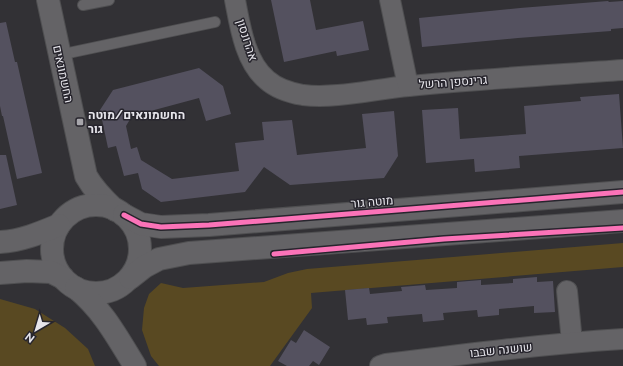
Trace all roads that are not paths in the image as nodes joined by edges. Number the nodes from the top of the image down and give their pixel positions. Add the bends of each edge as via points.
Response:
1 (48, 0) edge
2 (109, 0) edge
3 (235, 0) edge
4 (390, 0) edge
5 (84, 5) dead end
6 (215, 22) dead end
7 (59, 55) junction
8 (623, 70) edge
9 (408, 86) junction
10 (284, 90) joint
11 (79, 149) junction
12 (623, 192) edge
13 (120, 212) junction
14 (63, 220) junction
15 (623, 221) edge
16 (0, 242) edge
17 (0, 273) edge
18 (127, 280) junction
19 (69, 283) junction
20 (567, 291) dead end
21 (116, 335) junction
22 (623, 339) edge
23 (572, 342) junction
24 (470, 360) edge
25 (135, 366) edge
26 (380, 366) edge

1 - 7 street, החשמונאים
2 - 5 lane
3 - 10 street, אהרונסון via 249,55 256,68 267,80
4 - 9 street
6 - 7 lane
7 - 11 street, החשמונאים
8 - 9 street, גרינספן הרשל
9 - 10 street, גרינספן הרשל via 325,96 302,95
11 - 13 street, החשמונאים via 86,176 92,187 102,199
11 - 14 street, החשמונאים via 80,188 77,198
12 - 13 street, מוטה גור via 168,227 141,224
13 - 14 street via 94,205 79,208
13 - 18 street via 136,231 140,244 137,265
14 - 16 street via 39,234 14,242
14 - 19 street via 53,240 52,250 55,265
15 - 18 street via 189,253 159,259
17 - 19 street via 51,272
18 - 19 street via 118,288 103,292 90,292
18 - 21 street via 117,295 113,309
19 - 21 street via 90,299
20 - 23 street
21 - 25 street
22 - 23 street, שושנה שבבו
23 - 24 street, שושנה שבבו
24 - 26 street, שושנה שבבו

